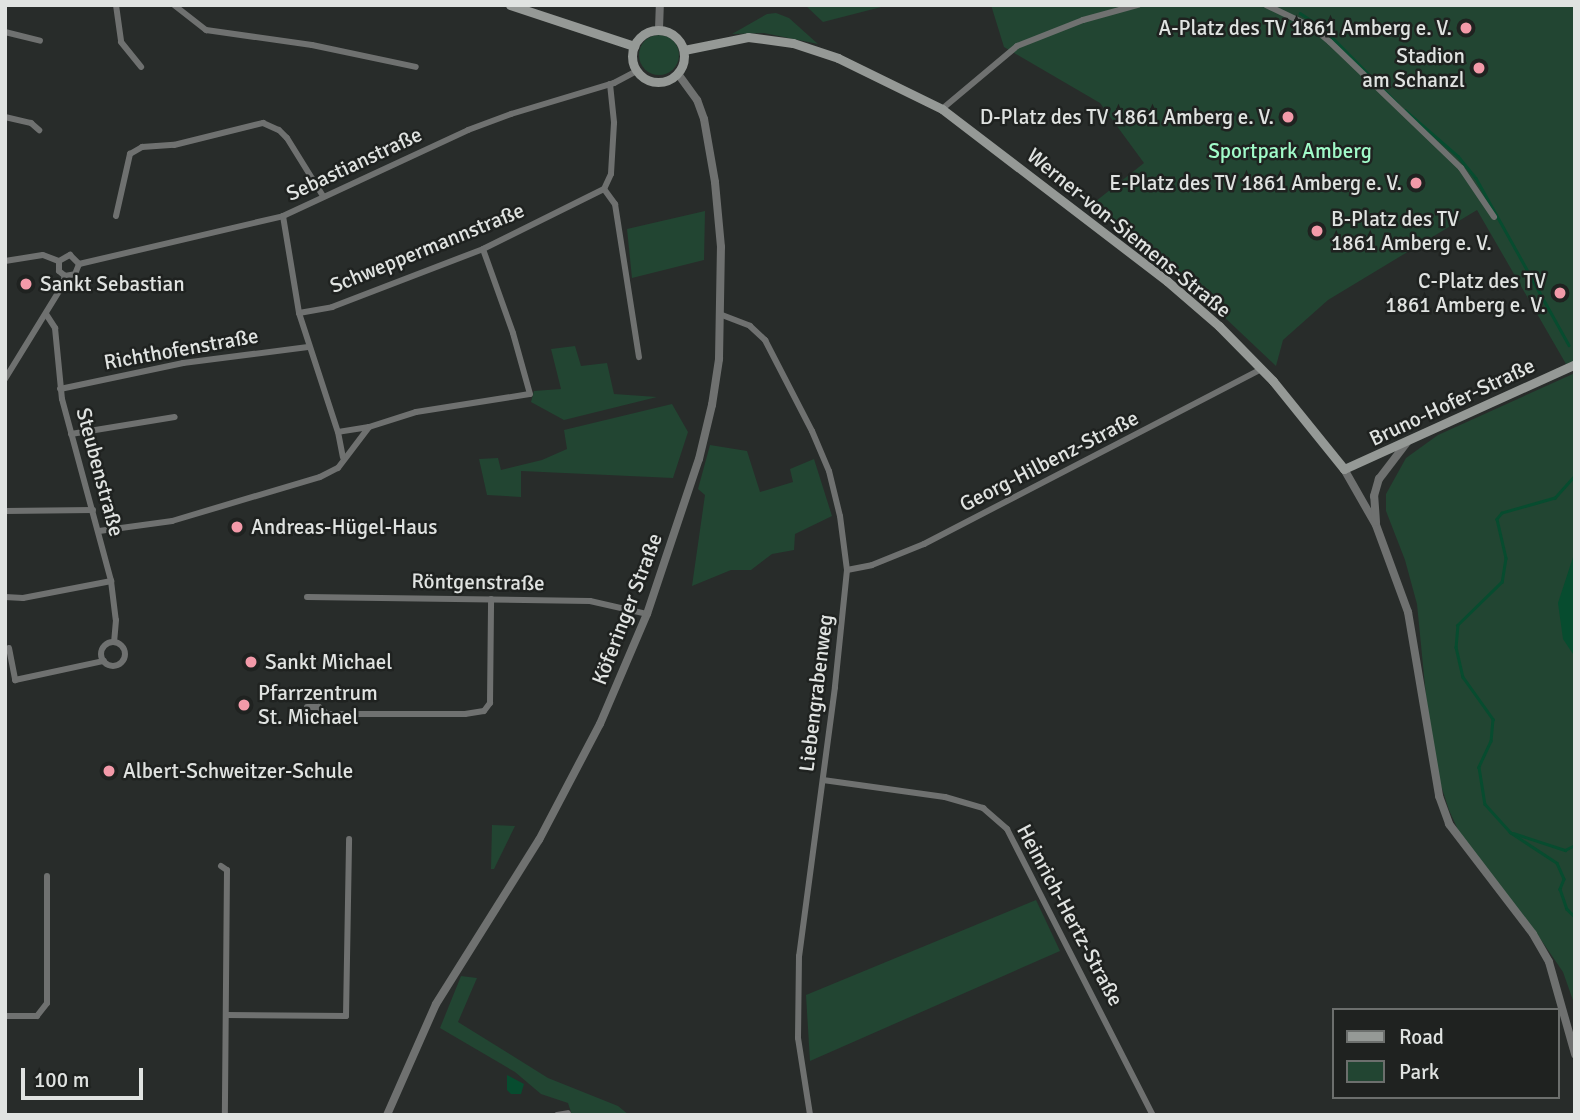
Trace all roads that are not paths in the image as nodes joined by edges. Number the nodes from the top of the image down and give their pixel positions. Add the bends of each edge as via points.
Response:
1 (116, 5) edge
2 (174, 5) edge
3 (510, 5) edge
4 (660, 5) edge
5 (1138, 5) edge
6 (1265, 5) edge
7 (659, 29) junction
8 (5, 32) edge
9 (40, 41) dead end
10 (634, 46) junction
11 (684, 50) junction
12 (141, 66) dead end
13 (416, 67) dead end
14 (637, 71) junction
15 (678, 74) junction
16 (610, 84) junction
17 (942, 109) junction
18 (5, 117) edge
19 (39, 130) dead end
20 (604, 189) junction
21 (323, 196) junction
22 (116, 216) dead end
23 (283, 216) junction
24 (1494, 217) dead end
25 (483, 249) junction
26 (5, 261) edge
27 (59, 261) junction
28 (79, 264) junction
29 (65, 276) junction
30 (299, 313) junction
31 (46, 314) junction
32 (722, 315) junction
33 (308, 347) junction
34 (639, 357) dead end
35 (1575, 364) edge
36 (1262, 369) junction
37 (5, 379) edge
38 (61, 389) junction
39 (175, 416) dead end
40 (369, 427) junction
41 (338, 432) junction
42 (71, 434) junction
43 (1410, 440) junction
44 (343, 458) junction
45 (1344, 469) junction
46 (93, 510) junction
47 (5, 511) edge
48 (1376, 525) junction
49 (99, 531) junction
50 (847, 570) junction
51 (111, 580) junction
52 (5, 597) edge
53 (307, 597) dead end
54 (491, 599) junction
55 (647, 614) junction
56 (114, 642) junction
57 (9, 648) dead end
58 (104, 661) junction
59 (307, 706) dead end
60 (824, 780) junction
61 (349, 839) dead end
62 (221, 866) dead end
63 (47, 876) dead end
64 (226, 1015) junction
65 (5, 1016) edge
66 (1575, 1055) edge
67 (568, 1113) dead end
68 (225, 1115) edge
69 (387, 1115) edge
70 (557, 1115) edge
71 (810, 1115) edge
72 (1153, 1115) edge

1 - 12 street via 121,42
2 - 13 street via 206,30 312,45
3 - 10 main road
4 - 7 street
5 - 17 street via 1017,46
6 - 24 street via 1284,11 1330,42 1461,168
7 - 10 main road via 647,32
7 - 11 main road via 675,35
8 - 9 street
10 - 14 main road
11 - 15 main road
11 - 17 main road, Werner-von-Siemens-Straße via 748,37 793,43 838,58
14 - 15 main road via 657,82
14 - 16 street, Sebastianstraße
15 - 32 street, Köferinger Straße via 697,100 708,139 719,214
16 - 20 street via 614,123 611,174
16 - 21 street, Sebastianstraße via 511,114
17 - 36 main road, Werner-von-Siemens-Straße via 1167,281
18 - 19 street via 31,123
20 - 25 street, Schweppermannstraße
20 - 34 street via 615,204
21 - 22 street via 287,138 263,123 174,145 142,146 130,154
21 - 23 street, Sebastianstraße
23 - 28 street, Sebastianstraße
23 - 30 street
25 - 30 street, Schweppermannstraße via 332,307
25 - 40 street via 530,394 416,412
26 - 27 street via 43,255
27 - 28 street via 70,256
27 - 29 street via 59,271
28 - 29 street via 75,274
29 - 31 street
30 - 33 street
31 - 37 street
31 - 38 street, Steubenstraße via 55,328
32 - 50 street, Liebengrabenweg via 750,326 765,340 812,431 829,471
32 - 55 street, Köferinger Straße via 709,423
33 - 38 street, Richthofenstraße via 183,363
33 - 41 street
35 - 43 main road, Bruno-Hofer-Straße
36 - 45 main road, Werner-von-Siemens-Straße
36 - 50 street, Georg-Hilbenz-Straße via 924,544
38 - 42 street, Steubenstraße
39 - 42 street
40 - 41 street
40 - 44 street
41 - 44 street
42 - 46 street, Steubenstraße
43 - 45 main road, Bruno-Hofer-Straße
43 - 48 street via 1378,479
44 - 49 street via 338,468 320,477 252,498 172,521
45 - 48 street, Werner-von-Siemens-Straße
46 - 47 street
46 - 49 street, Steubenstraße
48 - 66 street, Werner-von-Siemens-Straße via 1408,612 1439,796 1449,824 1549,962
49 - 51 street, Steubenstraße
50 - 60 street, Liebengrabenweg
51 - 52 street via 23,598
51 - 56 street, Steubenstraße
53 - 54 street, Röntgenstraße
54 - 55 street, Röntgenstraße via 600,602
54 - 59 street via 490,703 484,711 327,714 319,707
55 - 69 street, Köferinger Straße via 587,748 538,840 436,1004
56 - 58 street via 103,648
56 - 58 street via 123,648 125,658 115,666
57 - 58 street via 15,680
60 - 71 street, Liebengrabenweg via 799,956 798,1038
60 - 72 street, Heinrich-Hertz-Straße via 945,797 983,808 1007,829
61 - 64 street via 346,1016
62 - 64 street via 227,870
63 - 65 street via 47,1003 37,1016
64 - 68 street
67 - 70 street

